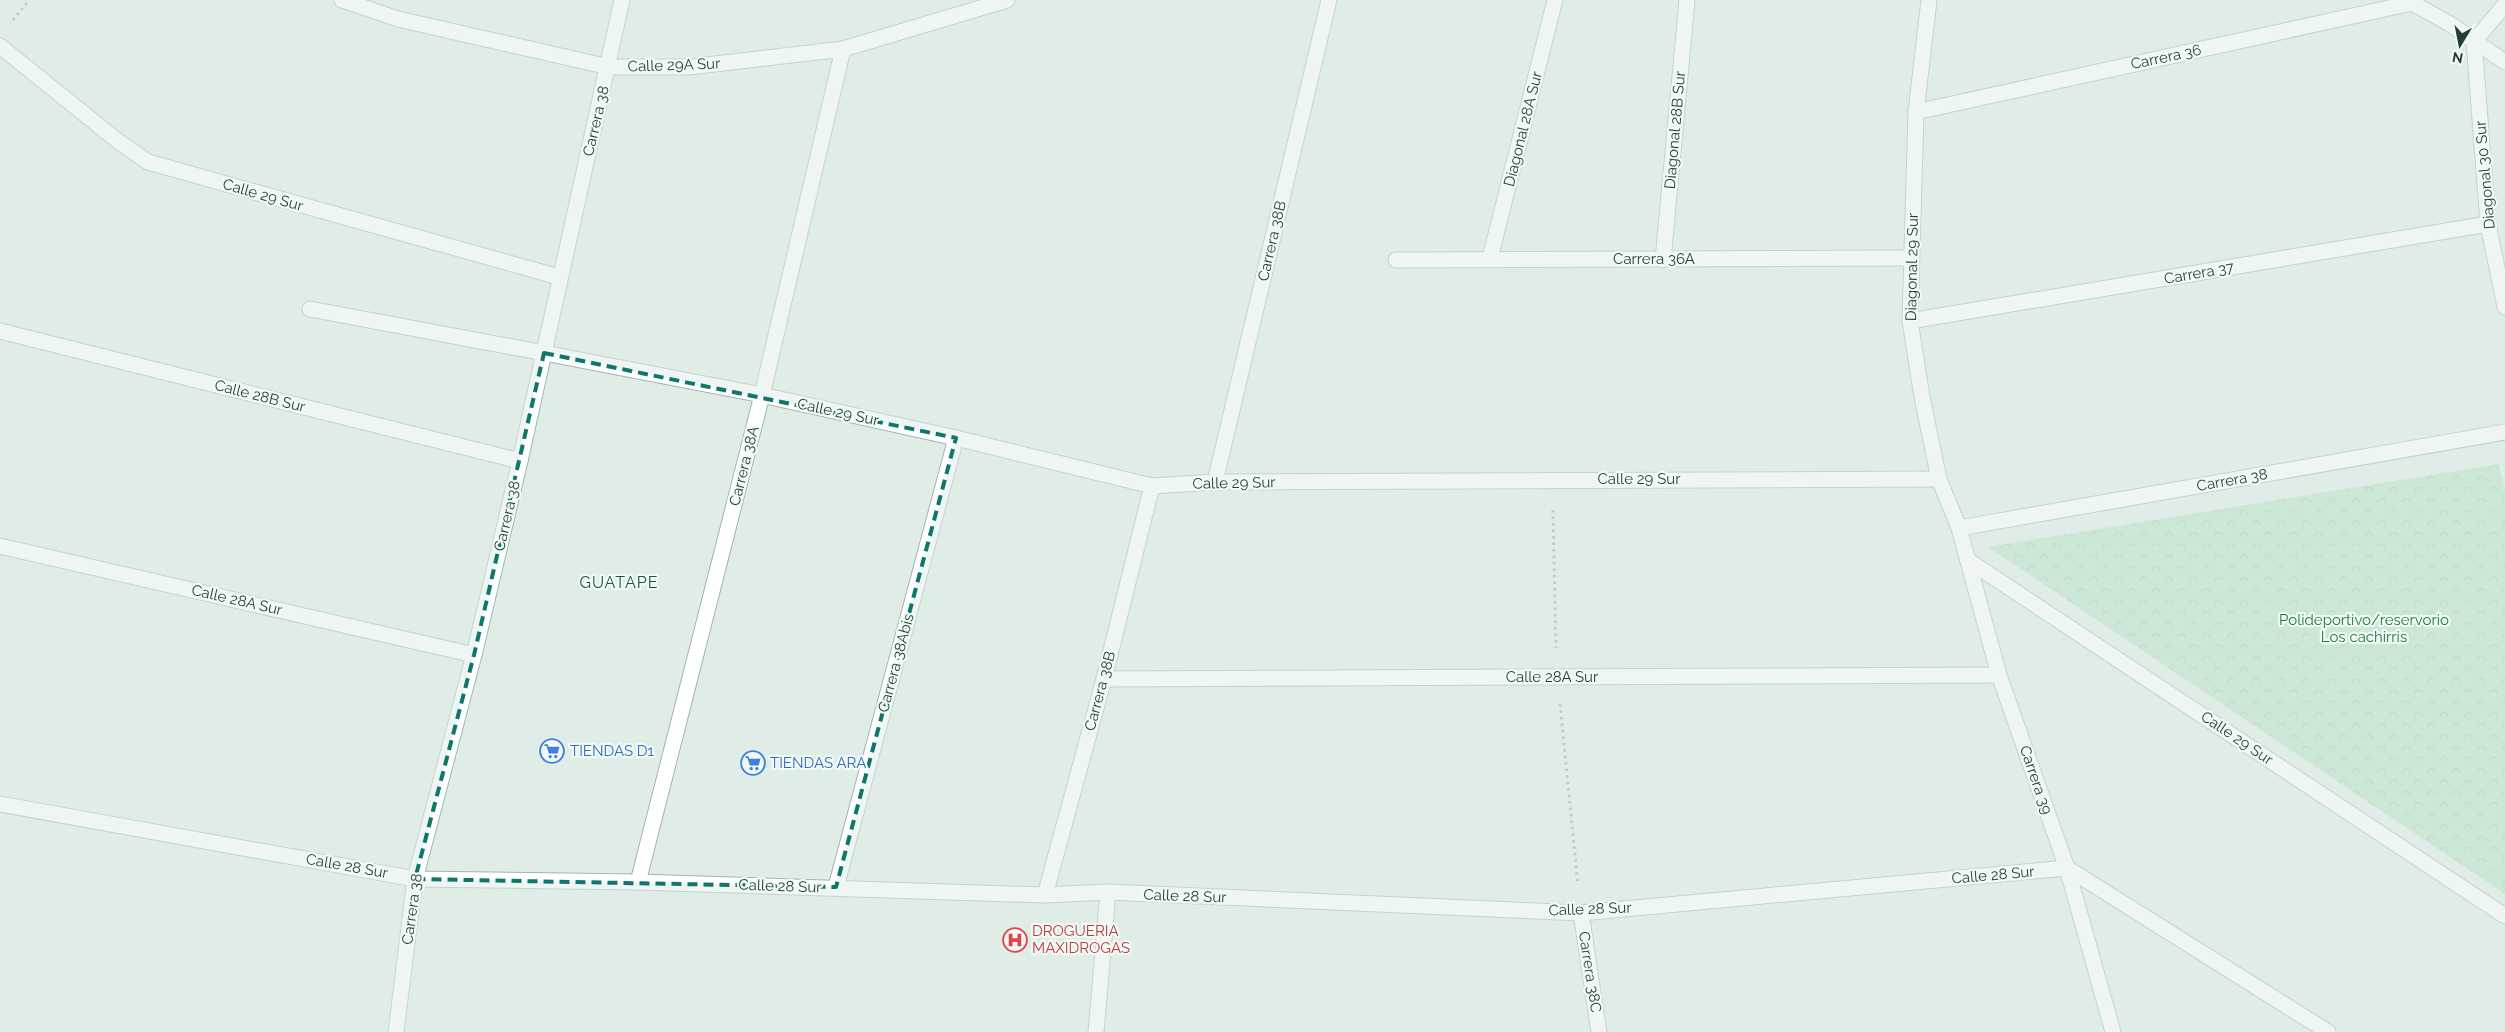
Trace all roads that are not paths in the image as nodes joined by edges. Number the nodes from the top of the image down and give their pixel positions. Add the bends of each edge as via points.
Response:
1 (342, 0) edge
2 (622, 0) edge
3 (1007, 0) edge
4 (1328, 0) edge
5 (1555, 0) edge
6 (1686, 0) edge
7 (1929, 0) edge
8 (2411, 1) edge
9 (2505, 5) edge
10 (2474, 41) junction
11 (0, 46) edge
12 (843, 49) junction
13 (2505, 62) edge
14 (608, 67) junction
15 (1916, 112) junction
16 (2488, 224) junction
17 (1490, 258) junction
18 (1911, 258) junction
19 (1396, 260) dead end
20 (1663, 260) junction
21 (559, 277) junction
22 (2505, 307) edge
23 (310, 310) dead end
24 (1910, 322) junction
25 (0, 331) edge
26 (544, 353) junction
27 (762, 395) junction
28 (2505, 432) edge
29 (956, 438) junction
30 (520, 461) junction
31 (1938, 479) junction
32 (1215, 482) junction
33 (1152, 486) junction
34 (1959, 528) junction
35 (0, 546) edge
36 (1969, 561) junction
37 (474, 655) junction
38 (1999, 675) junction
39 (1104, 679) junction
40 (0, 804) edge
41 (2067, 868) junction
42 (415, 879) junction
43 (638, 882) junction
44 (836, 887) junction
45 (1108, 892) junction
46 (1045, 895) junction
47 (1581, 913) junction
48 (2505, 916) edge
49 (396, 1032) edge
50 (1096, 1032) edge
51 (1599, 1032) edge
52 (2113, 1032) edge
53 (2328, 1032) edge

1 - 14 street, Calle 29A Sur via 398,19
2 - 14 street, Carrera 38
3 - 12 street, Calle 29A Sur
4 - 32 street, Carrera 38B
5 - 17 street, Diagonal 28A Sur
6 - 20 street, Diagonal 28B Sur
7 - 15 street, Diagonal 29 Sur
8 - 10 street
8 - 15 street, Carrera 36
9 - 10 street
10 - 13 street
10 - 16 street, Diagonal 30 Sur
11 - 21 street, Calle 29 Sur via 118,142 148,162
12 - 14 street, Calle 29A Sur via 689,67
12 - 27 street, Carrera 38A
14 - 21 street, Carrera 38
15 - 18 street, Diagonal 29 Sur
16 - 22 street, Diagonal 30 Sur
16 - 24 street, Carrera 37
17 - 19 street, Carrera 36A
17 - 20 street, Carrera 36A
18 - 20 street, Carrera 36A
18 - 24 street, Diagonal 29 Sur
21 - 26 street, Carrera 38
23 - 26 street, Calle 29 Sur
24 - 31 street, Diagonal 29 Sur
25 - 30 street, Calle 28B Sur
26 - 27 street, Calle 29 Sur
26 - 30 street, Carrera 38
27 - 29 street, Calle 29 Sur
27 - 43 street, Carrera 38A
28 - 34 street, Carrera 38
29 - 33 street, Calle 29 Sur
29 - 44 street, Carrera 38Abis
30 - 37 street, Carrera 38
31 - 32 street, Calle 29 Sur
31 - 34 street, Diagonal 29 Sur
32 - 33 street, Calle 29 Sur
33 - 39 street, Carrera 38B
34 - 36 street, Carrera 39
35 - 37 street, Calle 28A Sur
36 - 38 street, Carrera 39
36 - 48 street, Calle 29 Sur
37 - 42 street, Carrera 38
38 - 39 street, Calle 28A Sur
38 - 41 street, Carrera 39
39 - 46 street, Carrera 38B
40 - 42 street, Calle 28 Sur
41 - 47 street, Calle 28 Sur
41 - 52 street, Carrera 39
41 - 53 street
42 - 43 street, Calle 28 Sur
42 - 49 street, Carrera 38
43 - 44 street, Calle 28 Sur
44 - 46 street, Calle 28 Sur
45 - 46 street, Calle 28 Sur
45 - 47 street, Calle 28 Sur
45 - 50 street
47 - 51 street, Carrera 38C

